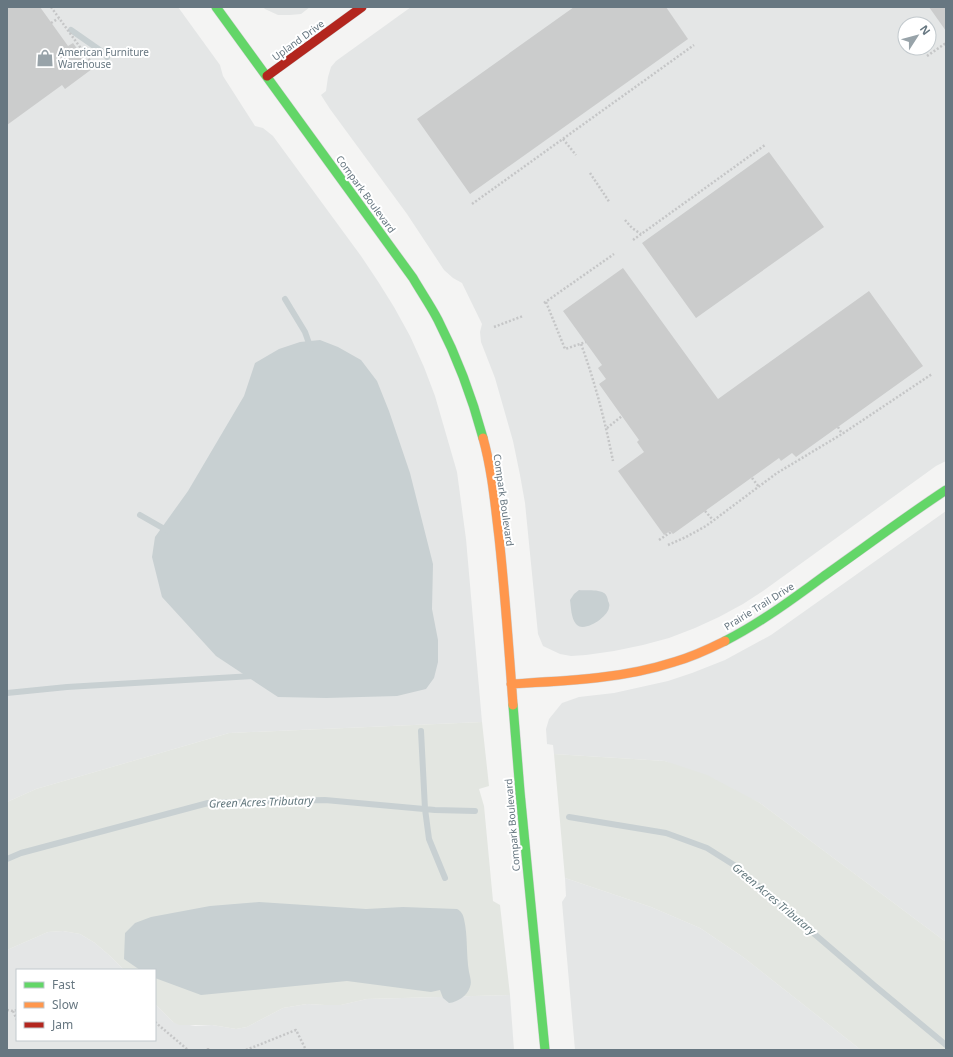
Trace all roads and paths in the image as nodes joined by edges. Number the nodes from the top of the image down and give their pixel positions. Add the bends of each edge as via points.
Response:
1 (51, 7) edge
2 (216, 7) edge
3 (362, 7) edge
4 (59, 18) junction
5 (51, 23) dead end
6 (946, 43) edge
7 (694, 45) dead end
8 (937, 50) edge
9 (93, 65) dead end
10 (267, 76) junction
11 (563, 139) junction
12 (765, 145) dead end
13 (576, 155) dead end
14 (590, 173) dead end
15 (610, 203) dead end
16 (472, 204) dead end
17 (625, 220) dead end
18 (641, 234) junction
19 (633, 240) dead end
20 (614, 254) dead end
21 (523, 316) dead end
22 (494, 327) dead end
23 (586, 342) dead end
24 (581, 344) junction
25 (932, 374) dead end
26 (622, 416) dead end
27 (838, 427) dead end
28 (607, 428) junction
29 (842, 434) junction
30 (613, 461) dead end
31 (752, 478) dead end
32 (759, 487) junction
33 (946, 490) edge
34 (706, 511) dead end
35 (713, 520) junction
36 (671, 532) dead end
37 (659, 540) dead end
38 (668, 545) dead end
39 (511, 684) junction
40 (7, 1010) edge
41 (16, 1010) edge
42 (13, 1011) junction
43 (16, 1018) edge
44 (156, 1023) edge
45 (305, 1048) dead end
46 (188, 1050) edge
47 (246, 1050) edge
48 (545, 1050) edge

1 - 4 path
2 - 10 street, Compark Boulevard
3 - 10 street, Upland Drive
4 - 5 path
4 - 9 path
6 - 8 path
7 - 11 path
10 - 39 street, Compark Boulevard via 413,278 438,320 461,370 487,452 495,501
11 - 13 path
11 - 16 path
12 - 18 path
14 - 15 path
17 - 18 path
18 - 19 path
20 - 24 path via 545,303 565,349
21 - 22 path
23 - 24 path
24 - 28 path
25 - 29 path
26 - 28 path
27 - 29 path
28 - 30 path
29 - 32 path via 777,473
31 - 32 path
32 - 35 path
33 - 39 street, Prairie Trail Drive via 762,620 723,642 656,668 569,680
34 - 35 path
35 - 38 path via 698,531
36 - 37 path
39 - 48 street, Compark Boulevard
40 - 42 path
41 - 42 path
42 - 43 path
44 - 46 path
45 - 47 path via 296,1030

